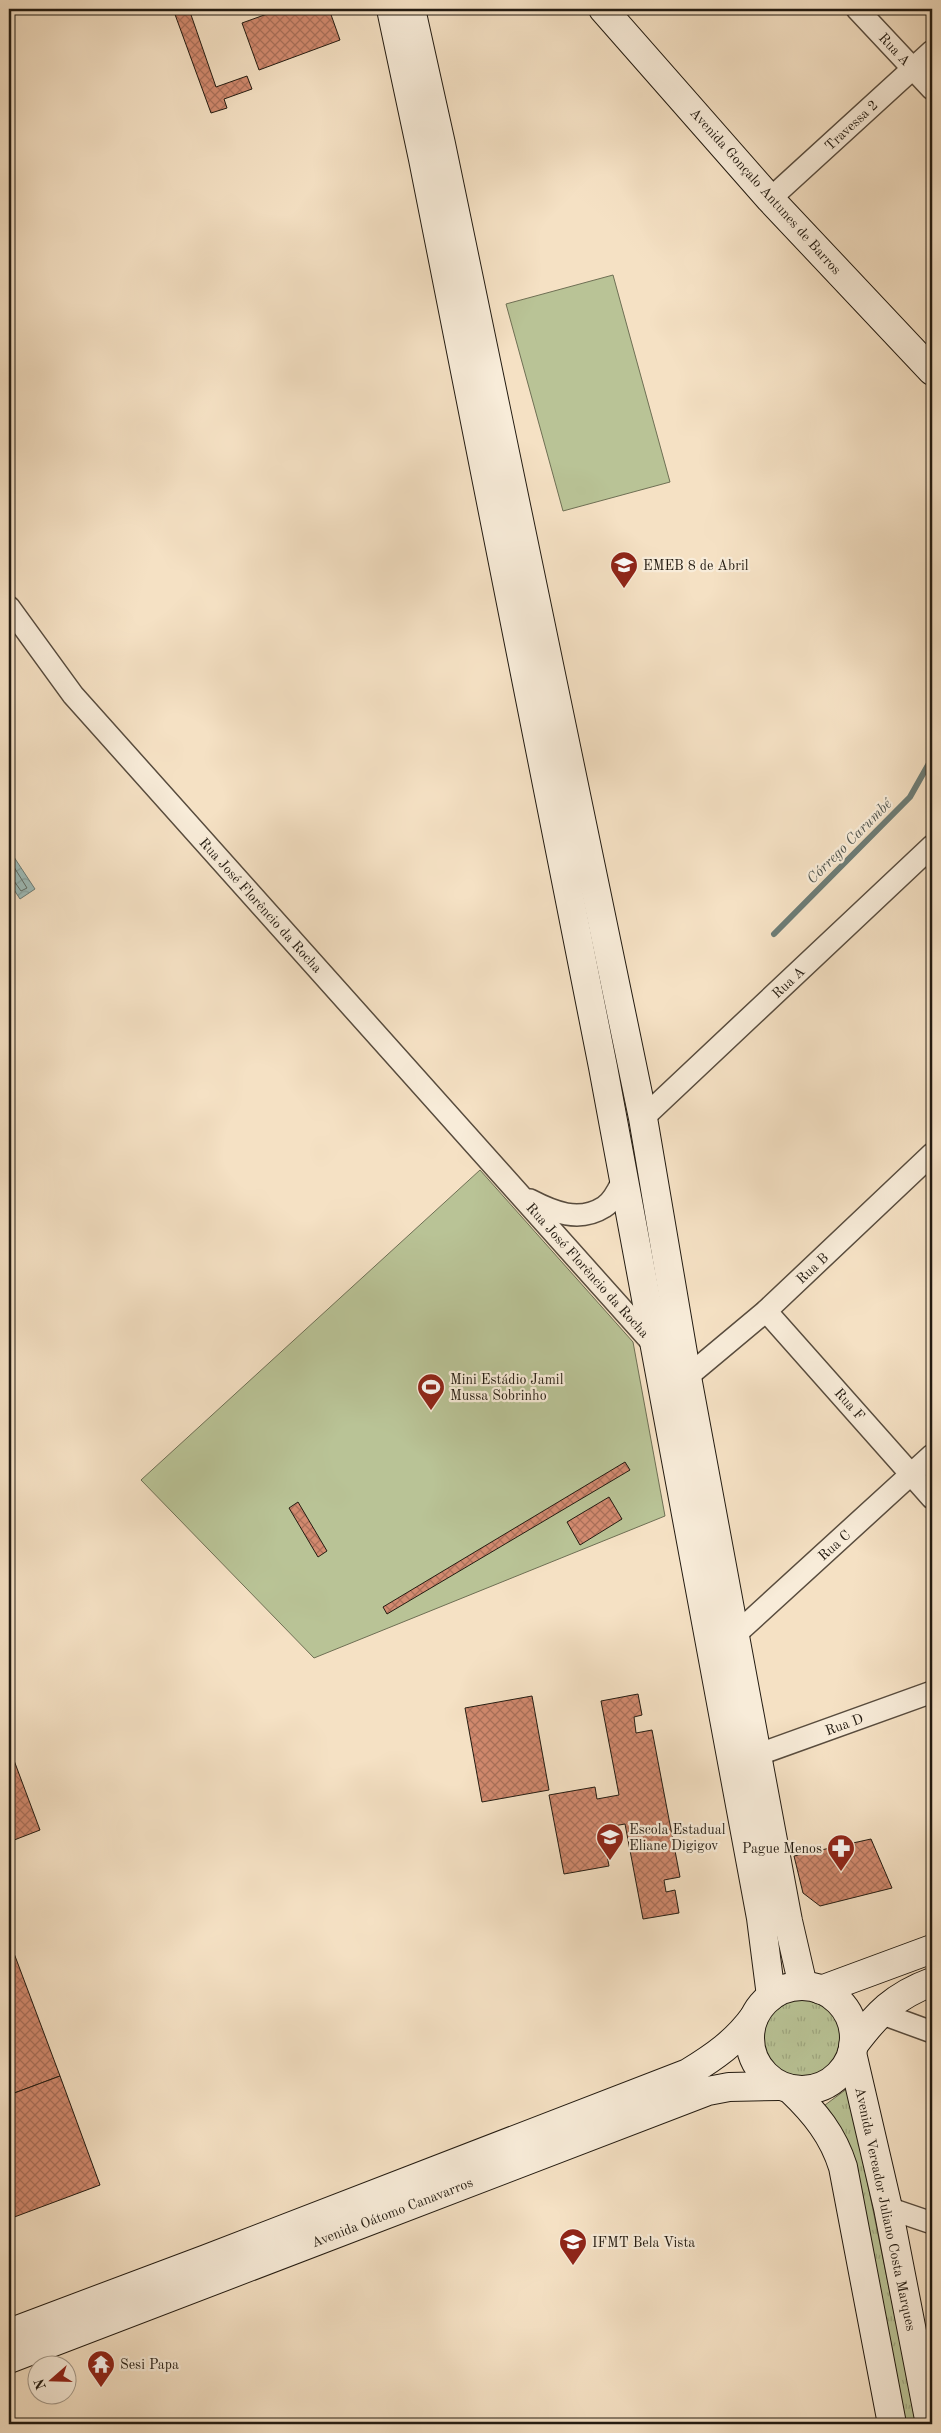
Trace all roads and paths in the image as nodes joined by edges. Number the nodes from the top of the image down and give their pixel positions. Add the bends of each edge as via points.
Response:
1 (391, 9) edge
2 (411, 9) edge
3 (603, 9) edge
4 (857, 9) edge
5 (932, 51) edge
6 (913, 68) junction
7 (932, 89) edge
8 (770, 200) junction
9 (932, 371) edge
10 (9, 607) edge
11 (928, 857) edge
12 (643, 1118) junction
13 (932, 1154) edge
14 (624, 1178) junction
15 (521, 1195) junction
16 (766, 1311) junction
17 (656, 1346) junction
18 (687, 1377) junction
19 (932, 1455) edge
20 (912, 1473) junction
21 (932, 1498) edge
22 (736, 1634) junction
23 (932, 1692) edge
24 (757, 1755) junction
25 (932, 1949) edge
26 (932, 1982) edge
27 (812, 1988) junction
28 (771, 1996) junction
29 (880, 2013) junction
30 (754, 2017) junction
31 (932, 2032) edge
32 (852, 2049) junction
33 (785, 2088) junction
34 (888, 2208) junction
35 (932, 2223) edge
36 (9, 2333) edge
37 (9, 2359) edge
38 (892, 2424) edge
39 (930, 2424) edge

1 - 14 main road
2 - 12 main road
3 - 8 main road, Avenida Gonçalo Antunes de Barros
4 - 6 street, Rua A
5 - 6 street, Travessa 2
6 - 7 street, Rua A
6 - 8 street, Travessa 2
8 - 9 main road, Avenida Gonçalo Antunes de Barros
10 - 15 street, Rua José Florêncio da Rocha via 73,695
11 - 12 street, Rua A
12 - 18 main road
13 - 16 street, Rua B
14 - 15 street, Rua José Florêncio da Rocha via 604,1207 586,1214 550,1211
14 - 17 main road
15 - 17 street, Rua José Florêncio da Rocha
16 - 18 street, Rua B
16 - 20 street, Rua F
17 - 28 main road via 761,1918
18 - 22 main road
19 - 20 street, Rua C
20 - 21 street, Rua F
20 - 22 street, Rua C
22 - 24 main road
23 - 24 street, Rua D
24 - 27 main road via 788,1921
25 - 27 main road
26 - 29 main road via 905,1993
27 - 28 main road via 791,1987
27 - 32 main road via 832,1996 847,2012 852,2028
28 - 30 main road
29 - 31 street
29 - 32 main road
30 - 33 main road via 750,2030 753,2057 759,2069
30 - 36 main road, Avenida Oátomo Canavarros via 743,2033 714,2058 688,2073
32 - 33 main road via 846,2066 828,2084 816,2089
32 - 34 main road, Avenida Vereador Juliano Costa Marques
33 - 37 main road, Avenida Oátomo Canavarros via 728,2087 708,2091
33 - 38 main road via 815,2113 837,2149 843,2167
34 - 35 street
34 - 39 main road, Avenida Vereador Juliano Costa Marques

